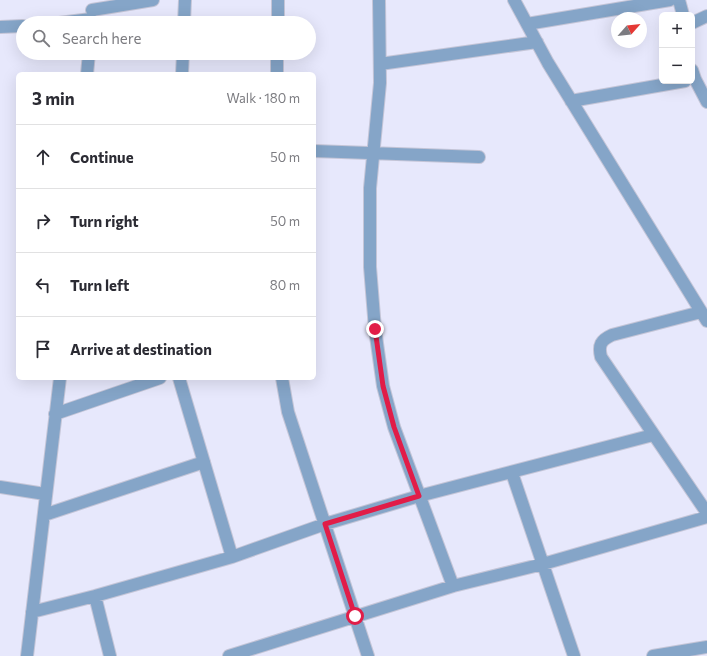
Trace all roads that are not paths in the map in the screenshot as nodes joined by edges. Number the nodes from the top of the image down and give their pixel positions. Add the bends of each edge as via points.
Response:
1 (153, 0) edge
2 (185, 0) edge
3 (278, 0) edge
4 (379, 0) edge
5 (514, 0) edge
6 (670, 0) edge
7 (679, 0) edge
8 (682, 12) edge
9 (92, 13) edge
10 (82, 16) edge
11 (184, 16) edge
12 (278, 16) edge
13 (707, 16) edge
14 (695, 22) edge
15 (527, 24) junction
16 (16, 26) edge
17 (0, 27) edge
18 (537, 42) junction
19 (88, 60) edge
20 (182, 60) edge
21 (277, 60) edge
22 (380, 64) junction
23 (87, 72) edge
24 (182, 72) edge
25 (277, 72) edge
26 (660, 84) edge
27 (695, 84) edge
28 (571, 101) junction
29 (707, 102) edge
30 (316, 151) edge
31 (374, 152) junction
32 (479, 157) dead end
33 (704, 317) edge
34 (60, 380) edge
35 (154, 380) edge
36 (180, 380) edge
37 (282, 380) edge
38 (55, 414) junction
39 (653, 435) junction
40 (204, 462) junction
41 (512, 473) junction
42 (0, 487) edge
43 (45, 494) junction
44 (419, 496) junction
45 (707, 513) edge
46 (44, 514) junction
47 (707, 517) edge
48 (325, 524) junction
49 (232, 557) junction
50 (543, 564) junction
51 (453, 586) junction
52 (95, 596) junction
53 (32, 612) junction
54 (355, 616) junction
55 (707, 647) edge
56 (26, 656) edge
57 (110, 656) edge
58 (229, 656) edge
59 (368, 656) edge
60 (574, 656) edge
61 (653, 656) edge

1 - 9 street
2 - 11 street
3 - 12 street
4 - 22 street
5 - 15 street
6 - 15 street
7 - 8 street
9 - 10 street
13 - 14 street
15 - 18 street
16 - 17 street
18 - 22 street
18 - 28 street
19 - 23 street
20 - 24 street
21 - 25 street
22 - 31 street
26 - 28 street
27 - 29 street
28 - 33 street
30 - 31 street
31 - 32 street
31 - 44 street via 370,188 370,267 375,329 383,386 394,427
33 - 39 street via 612,335 604,339 600,345 601,357
34 - 38 street
35 - 38 street
36 - 40 street
37 - 48 street via 288,412
38 - 43 street
39 - 41 street
39 - 45 street
40 - 46 street
40 - 49 street
41 - 44 street
41 - 50 street
42 - 43 street
43 - 46 street
44 - 48 street
44 - 51 street
46 - 53 street
47 - 50 street
48 - 49 street
48 - 54 street
49 - 52 street
50 - 51 street
50 - 60 street
51 - 54 street
52 - 53 street
52 - 57 street
53 - 56 street
54 - 58 street
54 - 59 street
55 - 61 street

